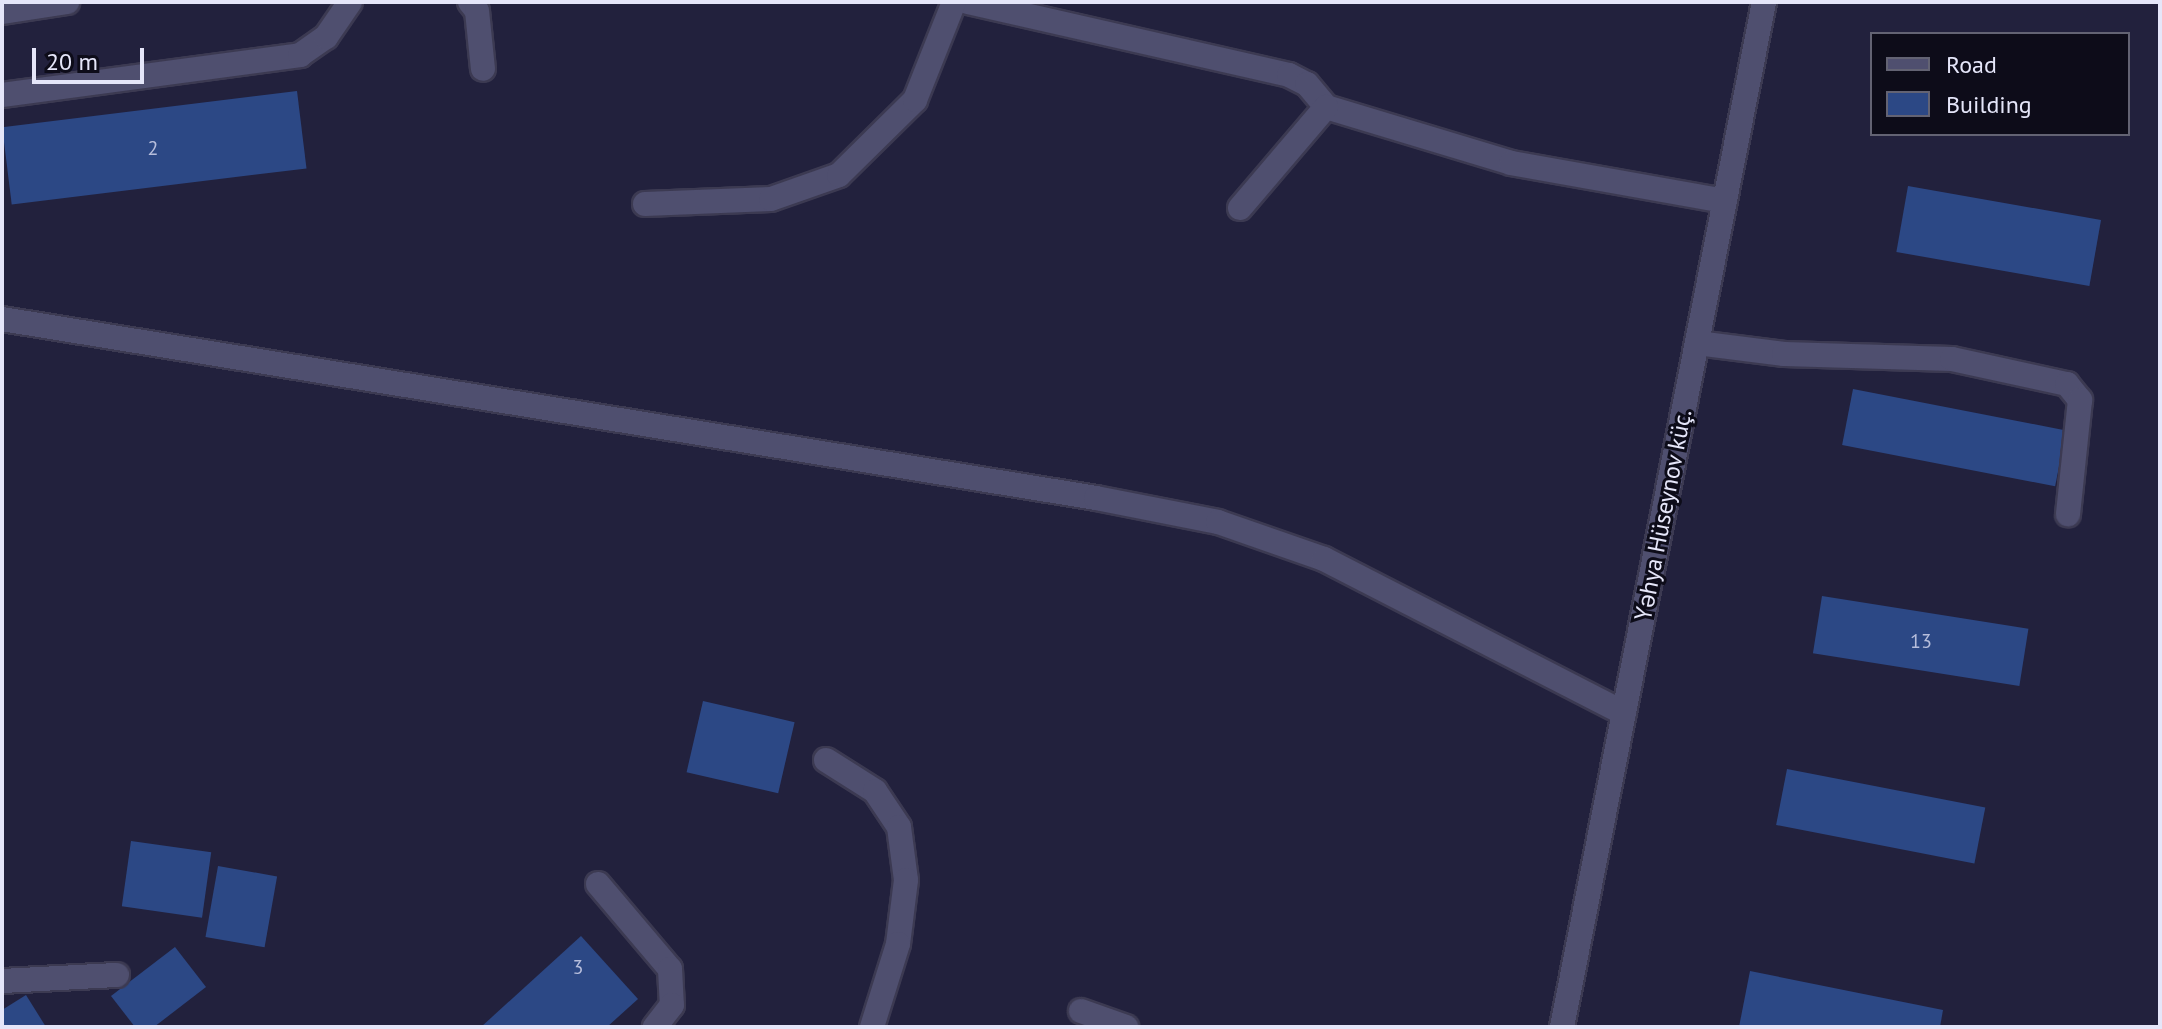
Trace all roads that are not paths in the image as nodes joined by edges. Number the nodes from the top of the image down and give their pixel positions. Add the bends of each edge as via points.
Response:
1 (67, 2) edge
2 (350, 2) edge
3 (470, 2) edge
4 (954, 2) edge
5 (968, 2) edge
6 (1764, 2) edge
7 (2, 12) edge
8 (483, 69) dead end
9 (2, 95) edge
10 (1326, 107) junction
11 (1725, 201) junction
12 (645, 204) dead end
13 (1240, 208) dead end
14 (2, 319) edge
15 (1697, 343) junction
16 (2068, 514) dead end
17 (1624, 713) junction
18 (826, 760) dead end
19 (598, 884) dead end
20 (117, 975) dead end
21 (2, 981) edge
22 (1081, 1011) dead end
23 (655, 1027) edge
24 (872, 1027) edge
25 (1126, 1027) edge
26 (1562, 1027) edge

1 - 7 street
2 - 9 street via 326,37 300,55
3 - 8 street via 477,11
4 - 12 street via 915,100 839,175 771,199
5 - 10 street via 1289,75 1307,84
6 - 11 street, Yəhya Hüseynov küç.
10 - 11 street via 1511,163
10 - 13 street
11 - 15 street, Yəhya Hüseynov küç.
14 - 17 street via 1218,522 1324,559
15 - 16 street via 1784,354 1952,359 2067,384 2080,400
15 - 17 street, Yəhya Hüseynov küç.
17 - 26 street, Yəhya Hüseynov küç.
18 - 24 street via 875,791 899,827 906,880 898,944
19 - 23 street via 670,969 672,1005
20 - 21 street
22 - 25 street

